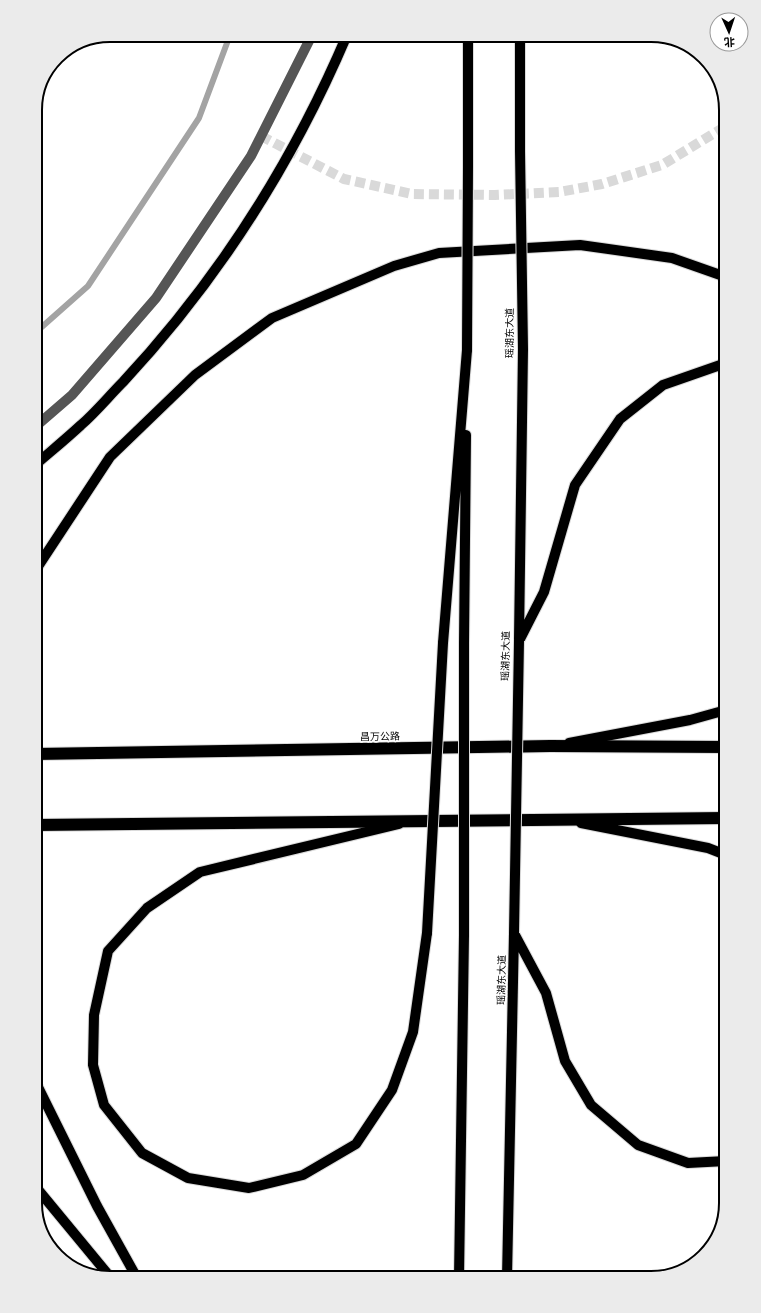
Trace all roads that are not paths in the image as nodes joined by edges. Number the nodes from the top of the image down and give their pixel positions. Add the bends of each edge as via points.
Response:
1 (308, 42) edge
2 (344, 42) edge
3 (468, 42) edge
4 (520, 42) edge
5 (719, 275) edge
6 (467, 350) junction
7 (719, 365) edge
8 (42, 421) edge
9 (42, 459) edge
10 (42, 560) edge
11 (518, 641) junction
12 (719, 712) edge
13 (550, 746) junction
14 (719, 747) edge
15 (42, 754) edge
16 (719, 818) edge
17 (564, 819) junction
18 (413, 821) junction
19 (42, 825) edge
20 (719, 852) edge
21 (514, 933) junction
22 (42, 1095) edge
23 (719, 1161) edge
24 (42, 1194) edge
25 (105, 1271) edge
26 (133, 1271) edge
27 (459, 1271) edge
28 (507, 1271) edge

1 - 8 street via 251,156 156,298 72,395
2 - 9 main road via 330,75 280,168 227,254 146,357 82,425
3 - 6 main road, bridge
4 - 11 main road, 瑶湖东大道, bridge via 523,349
5 - 10 main road via 672,258 580,245 439,253 394,266 272,318 195,376 110,457
6 - 18 main road, bridge via 444,643 426,933 413,1032 392,1090 356,1144 303,1175 249,1188 188,1178 142,1153 104,1105 93,1065 94,1015 108,951 147,908 200,872
6 - 27 main road, bridge via 464,935
7 - 11 main road via 663,385 620,419 575,486 544,592
11 - 21 main road, 瑶湖东大道, bridge
12 - 13 main road via 690,720
13 - 14 highway, 昌万公路
13 - 15 highway, 昌万公路
16 - 17 highway
17 - 18 highway
17 - 20 main road
18 - 19 highway
21 - 23 main road via 546,993 565,1061 591,1105 638,1145 688,1163
21 - 28 main road, 瑶湖东大道
22 - 26 main road via 97,1206
24 - 25 main road

